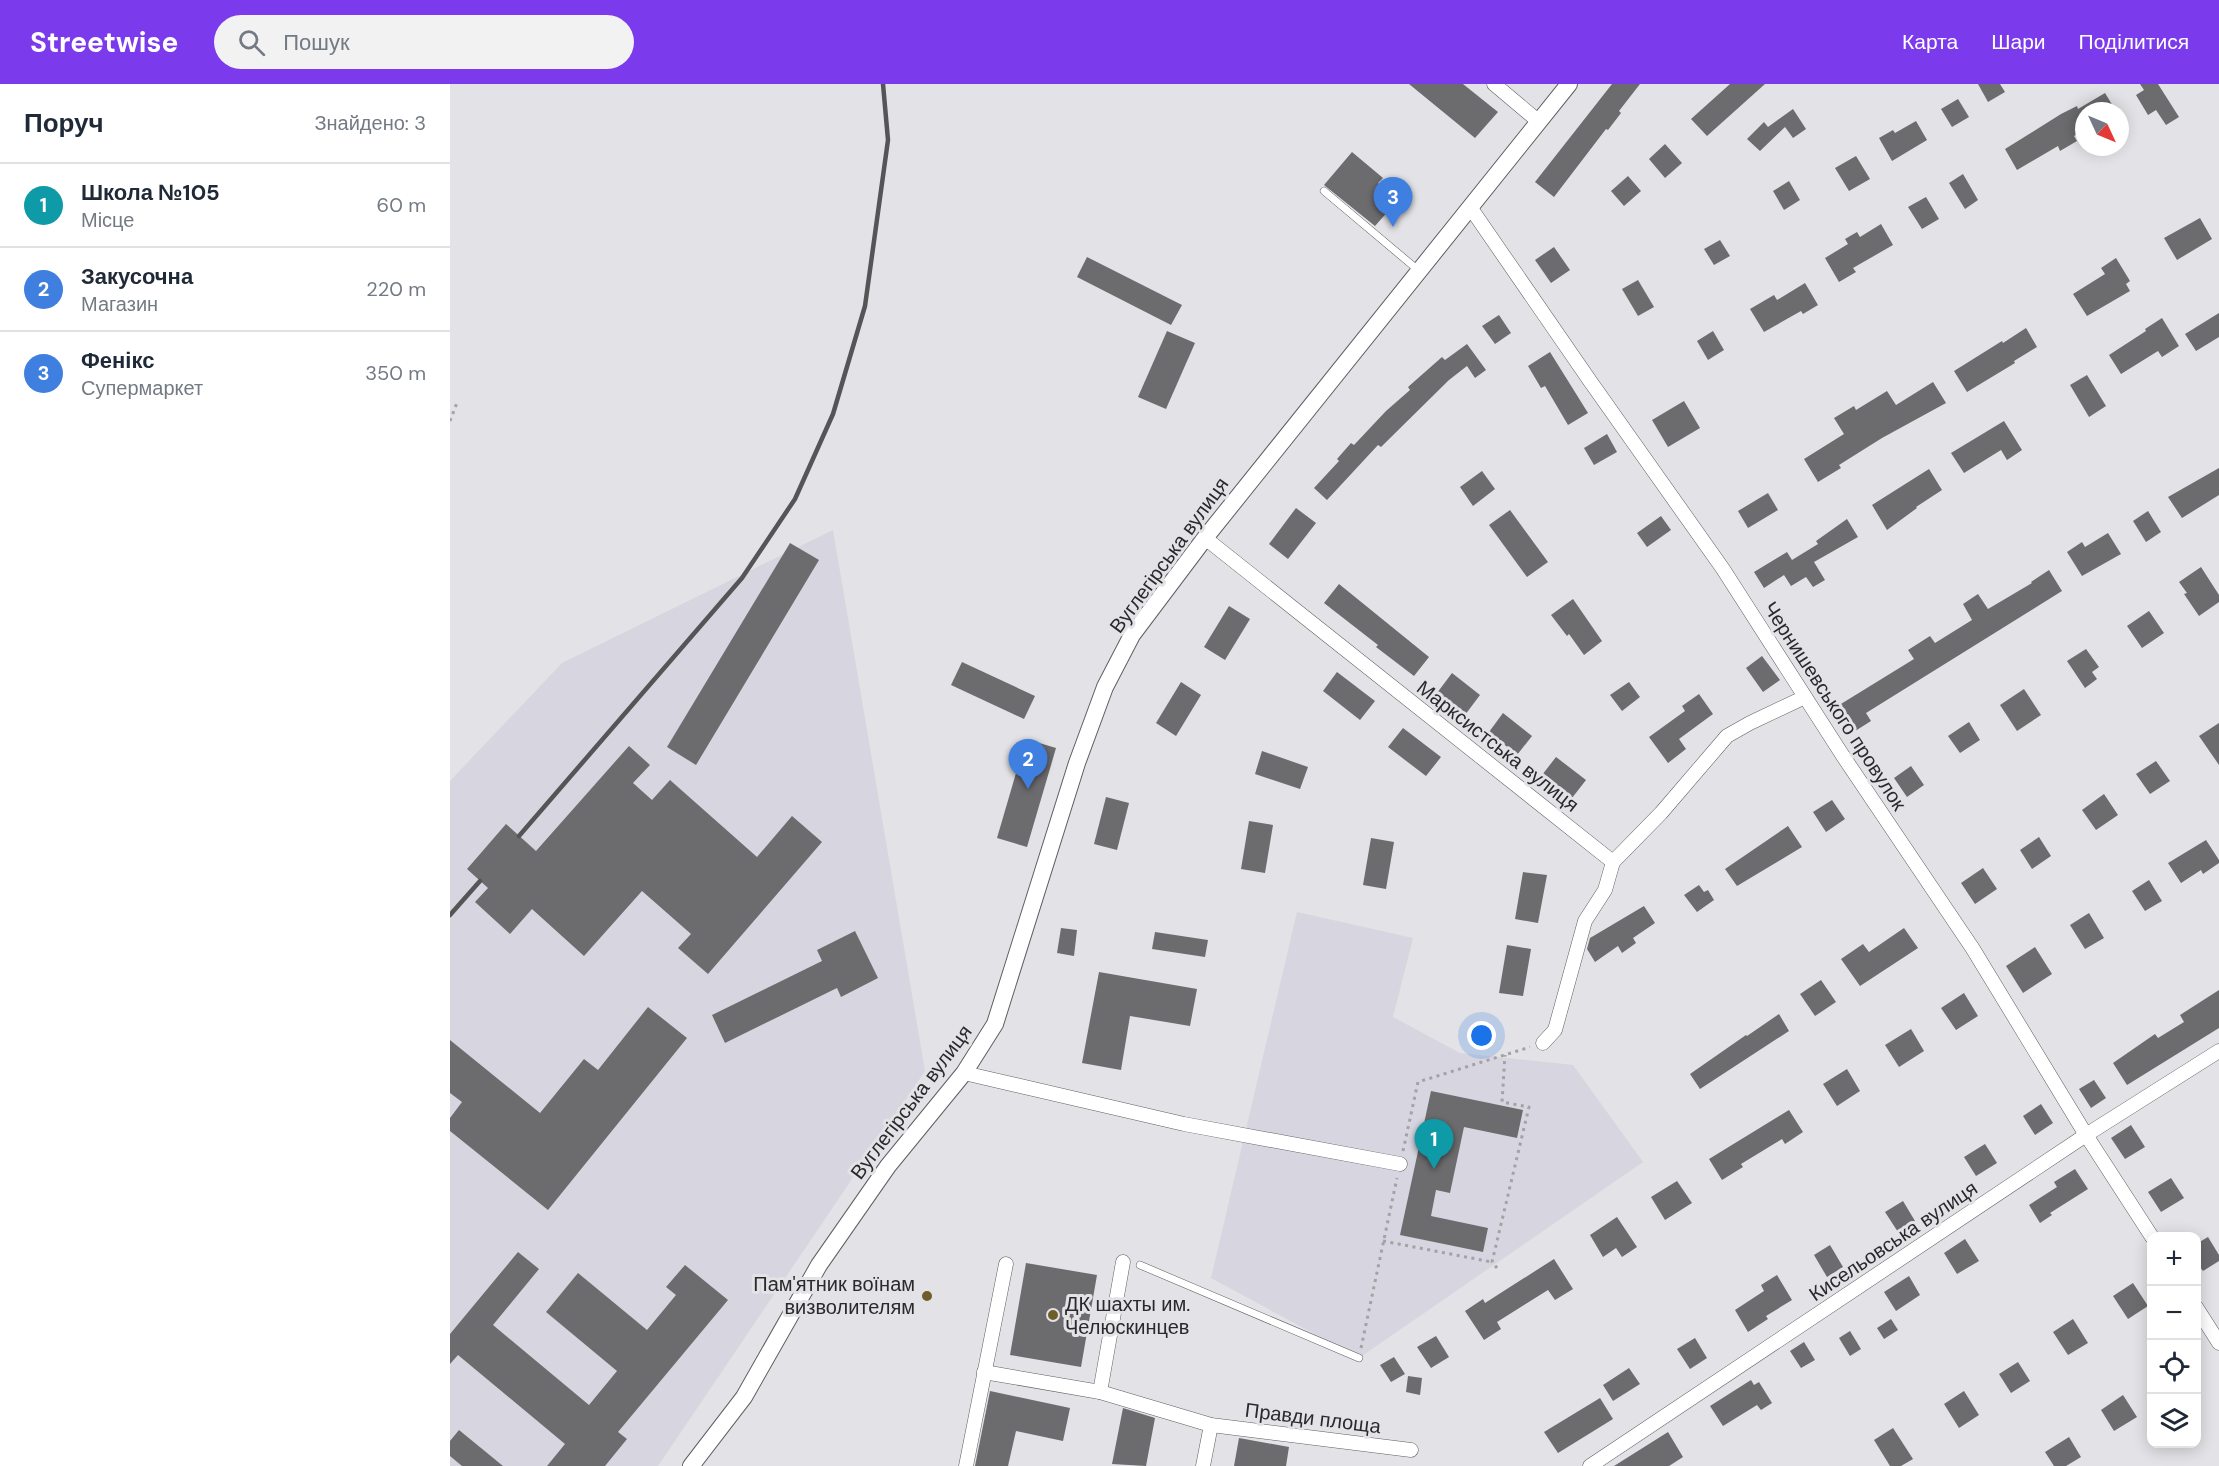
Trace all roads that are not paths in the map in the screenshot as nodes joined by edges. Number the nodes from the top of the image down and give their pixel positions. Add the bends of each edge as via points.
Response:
1 (1494, 84) edge
2 (1569, 84) edge
3 (1538, 121) junction
4 (1324, 191) dead end
5 (1470, 207) junction
6 (1418, 270) junction
7 (1204, 538) junction
8 (1805, 697) junction
9 (1613, 862) junction
10 (1544, 1043) road end
11 (2219, 1051) edge
12 (964, 1073) junction
13 (2086, 1135) junction
14 (1400, 1164) road end
15 (2148, 1232) edge
16 (1123, 1262) dead end
17 (1005, 1264) dead end
18 (1140, 1265) dead end
19 (2201, 1315) edge
20 (2219, 1343) edge
21 (1359, 1358) road end
22 (984, 1372) junction
23 (1100, 1392) junction
24 (1211, 1425) junction
25 (1411, 1450) dead end
26 (691, 1466) edge
27 (966, 1466) edge
28 (1203, 1466) edge
29 (1590, 1466) edge

1 - 3 street
2 - 3 street, Вуглегірська вулиця
3 - 5 street, Вуглегірська вулиця
4 - 6 lane
5 - 6 street, Вуглегірська вулиця
5 - 8 street, Чернишевського провулок via 1723,569
6 - 7 street, Вуглегірська вулиця
7 - 9 street, Марксистська вулиця
7 - 12 street, Вуглегірська вулиця via 1132,636 1105,687 1077,763 995,1024
8 - 9 street via 1727,736
8 - 13 street, Чернишевського провулок via 1973,949
9 - 10 street via 1605,890 1585,921 1555,1030
11 - 13 street, Кисельовська вулиця
12 - 14 street via 1184,1124
12 - 26 street, Вуглегірська вулиця via 888,1166 819,1265 744,1397
13 - 15 street, Чернишевського провулок
13 - 29 street, Кисельовська вулиця
16 - 23 street
17 - 22 street
18 - 21 lane
19 - 20 street
22 - 23 street, Правди площа
22 - 27 street
23 - 24 street, Правди площа
24 - 25 street, Правди площа
24 - 28 street

